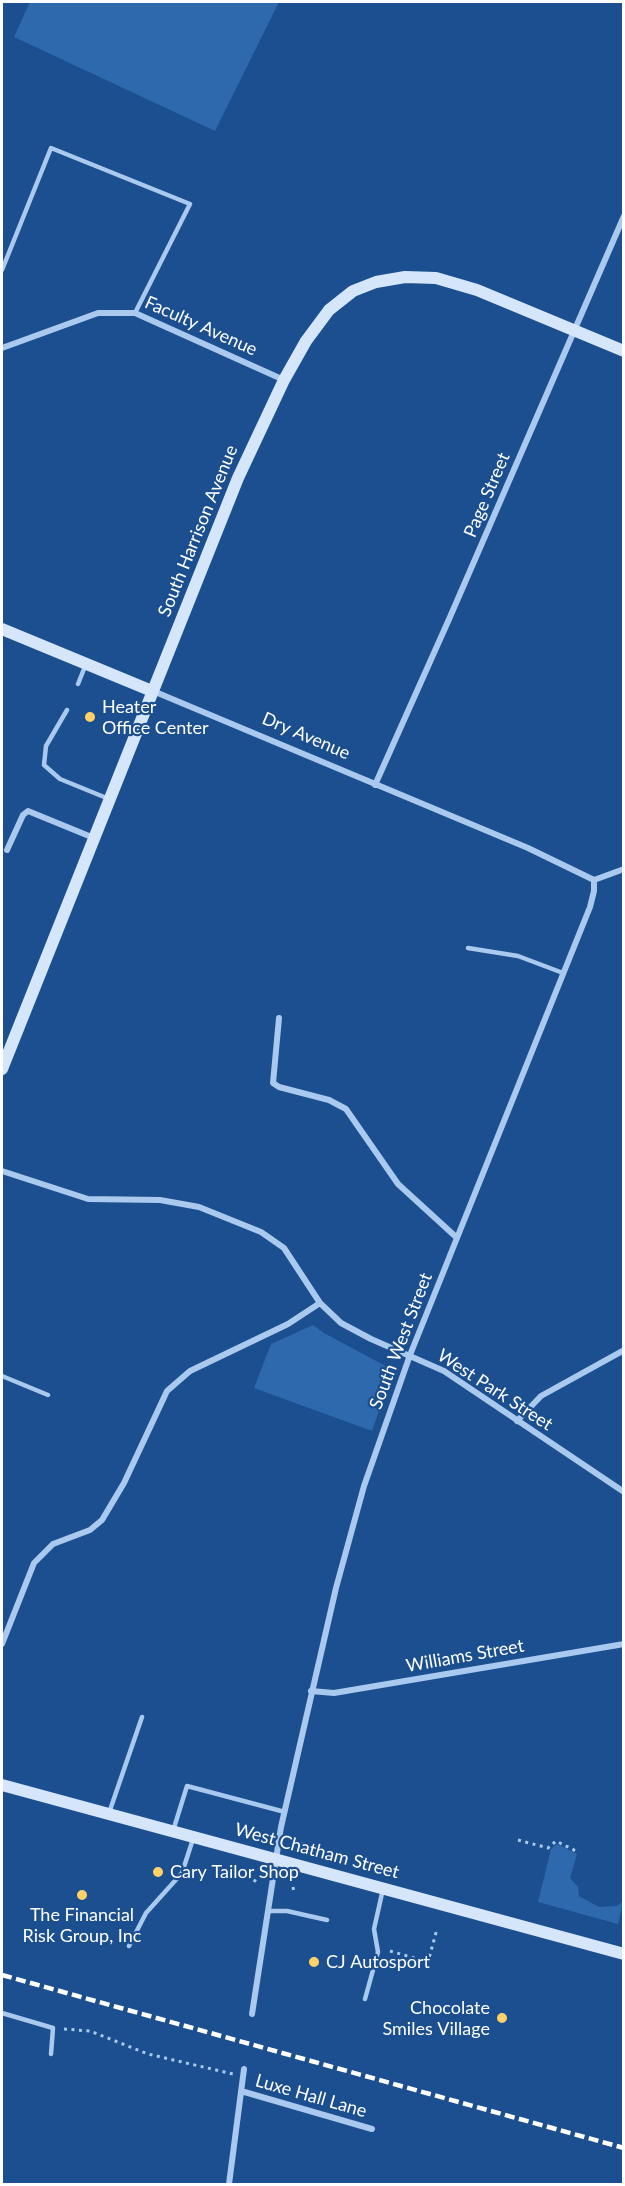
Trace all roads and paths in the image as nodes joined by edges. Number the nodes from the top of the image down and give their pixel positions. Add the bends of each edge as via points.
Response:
1 (624, 216) edge
2 (2, 270) edge
3 (135, 313) junction
4 (574, 330) junction
5 (2, 345) edge
6 (624, 351) edge
7 (284, 380) junction
8 (2, 629) edge
9 (87, 663) junction
10 (78, 684) dead end
11 (152, 691) junction
12 (67, 710) dead end
13 (375, 785) junction
14 (109, 799) junction
15 (94, 838) junction
16 (7, 850) dead end
17 (624, 869) edge
18 (594, 880) junction
19 (468, 948) dead end
20 (563, 973) junction
21 (279, 1018) dead end
22 (2, 1069) edge
23 (2, 1171) edge
24 (456, 1237) junction
25 (320, 1303) junction
26 (624, 1350) edge
27 (410, 1355) junction
28 (2, 1376) edge
29 (48, 1395) dead end
30 (517, 1421) junction
31 (624, 1492) edge
32 (2, 1644) edge
33 (624, 1644) edge
34 (312, 1691) junction
35 (142, 1717) dead end
36 (2, 1785) edge
37 (285, 1812) junction
38 (109, 1814) junction
39 (173, 1831) junction
40 (194, 1836) junction
41 (303, 1839) dead end
42 (518, 1840) dead end
43 (301, 1845) dead end
44 (576, 1851) dead end
45 (276, 1859) junction
46 (293, 1887) dead end
47 (383, 1888) junction
48 (294, 1893) dead end
49 (268, 1911) junction
50 (327, 1920) dead end
51 (437, 1929) dead end
52 (129, 1946) dead end
53 (390, 1951) dead end
54 (624, 1954) edge
55 (365, 2000) dead end
56 (2, 2013) edge
57 (252, 2014) dead end
58 (53, 2028) junction
59 (51, 2054) dead end
60 (244, 2073) joint
61 (241, 2091) junction
62 (372, 2129) dead end
63 (230, 2184) edge

1 - 4 street, Page Street
2 - 3 lane via 51,148 190,204
3 - 5 street, Faculty Avenue via 98,313
3 - 7 street, Faculty Avenue
4 - 6 street, South Harrison Avenue
4 - 7 street, South Harrison Avenue via 436,278 389,279 353,291 329,310
4 - 13 street, Page Street
7 - 11 street, South Harrison Avenue via 238,478
8 - 9 street, Dry Avenue
9 - 10 lane
9 - 11 street, Dry Avenue
11 - 13 street, Dry Avenue
11 - 14 street, South Harrison Avenue
12 - 14 lane via 46,747 44,765 60,779
13 - 18 street, Dry Avenue via 547,856
14 - 15 street, South Harrison Avenue
15 - 16 street via 28,811
15 - 22 street, South Harrison Avenue
17 - 18 street
18 - 20 street, South West Street via 592,898
19 - 20 lane via 518,956
20 - 24 street, South West Street
21 - 24 street via 273,1083 346,1109 398,1184
23 - 25 street, West Park Street via 83,1198 172,1202 247,1225 284,1248
24 - 27 street, South West Street
25 - 27 street, West Park Street via 358,1333
25 - 32 street via 288,1324 190,1371 167,1391 102,1520 90,1530 53,1544 34,1563
26 - 30 street via 542,1396
27 - 30 street, West Park Street via 444,1371
27 - 34 street, South West Street via 356,1512
28 - 29 lane
30 - 31 street, West Park Street
33 - 34 street, Williams Street via 334,1693
34 - 37 street, South West Street
35 - 38 lane
36 - 38 street, West Chatham Street
37 - 39 lane via 187,1786
37 - 45 street, South West Street
38 - 39 street, West Chatham Street
39 - 40 street, West Chatham Street
40 - 45 street, West Chatham Street
40 - 52 lane via 182,1873 146,1913
41 - 43 path
42 - 44 path via 548,1848 556,1841
45 - 47 street, West Chatham Street
45 - 49 street, South West Street
46 - 48 path
47 - 54 street, West Chatham Street
47 - 55 lane via 374,1929 378,1952
49 - 50 lane
49 - 57 street, South West Street
51 - 53 path via 428,1962
56 - 58 lane
58 - 59 lane
58 - 60 path via 90,2031 148,2054
60 - 61 street
61 - 62 street, Luxe Hall Lane
61 - 63 street

